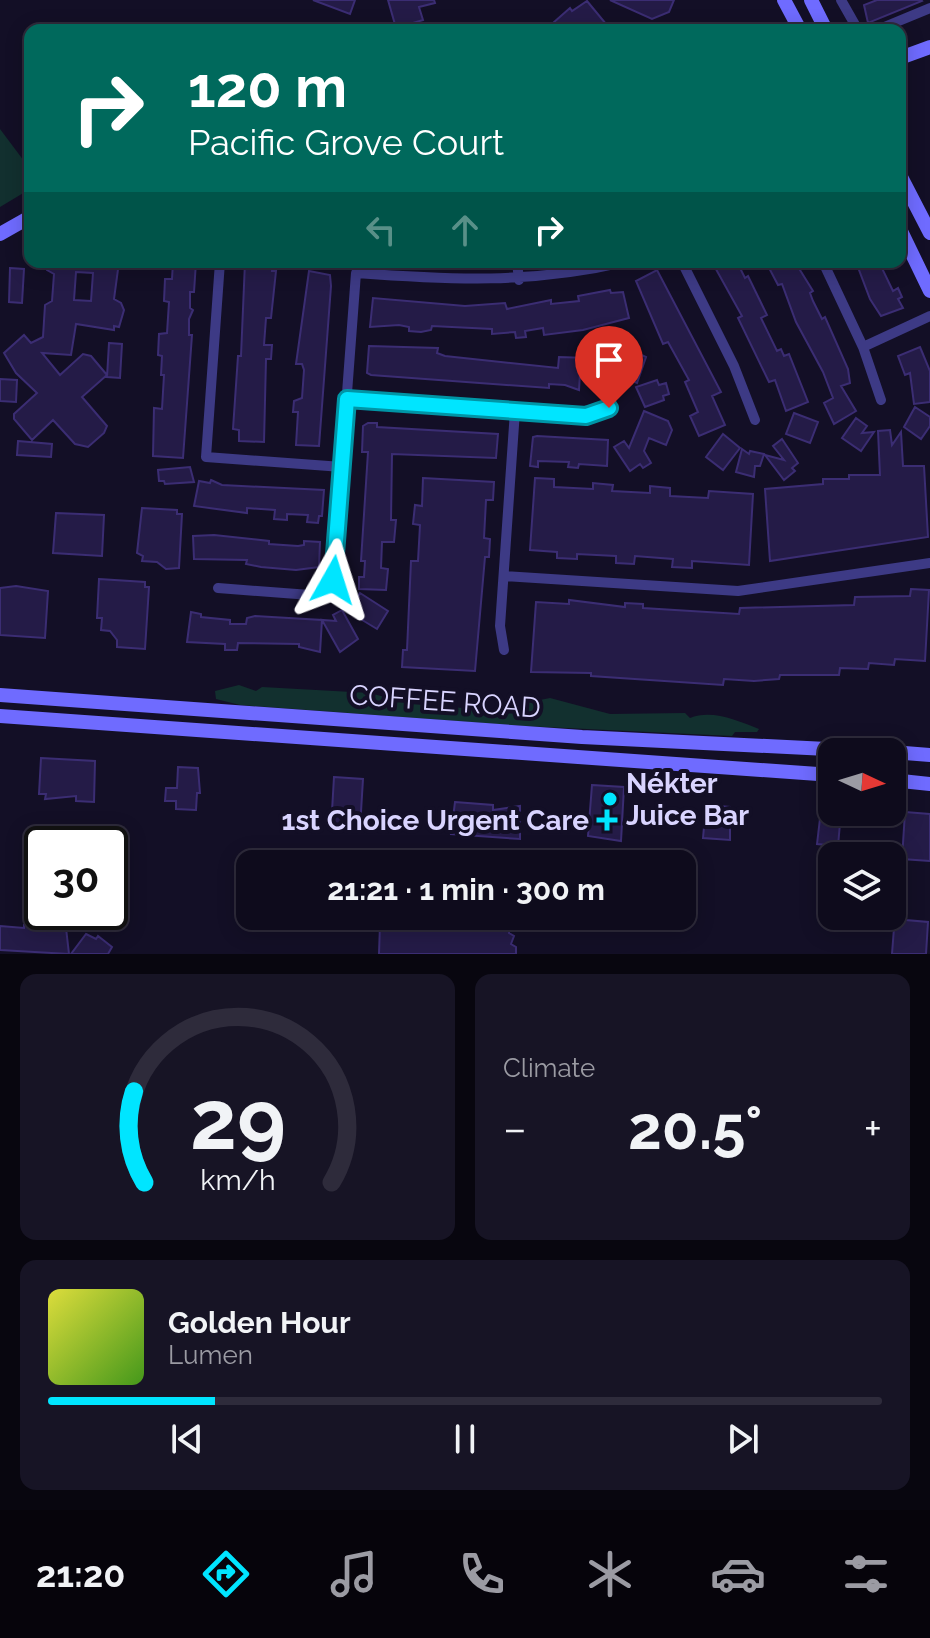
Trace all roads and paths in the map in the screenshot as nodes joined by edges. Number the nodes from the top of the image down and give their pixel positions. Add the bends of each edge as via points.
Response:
1 (784, 0) edge
2 (811, 0) edge
3 (841, 0) edge
4 (930, 8) edge
5 (797, 24) edge
6 (823, 24) edge
7 (854, 24) edge
8 (891, 24) edge
9 (930, 47) edge
10 (906, 56) edge
11 (906, 187) edge
12 (24, 220) edge
13 (930, 233) edge
14 (0, 234) edge
15 (906, 241) edge
16 (220, 268) edge
17 (518, 268) edge
18 (590, 268) edge
19 (685, 268) edge
20 (826, 268) edge
21 (519, 280) junction
22 (930, 291) edge
23 (930, 316) edge
24 (863, 347) junction
25 (347, 399) junction
26 (881, 400) dead end
27 (609, 408) dead end
28 (515, 411) junction
29 (755, 420) dead end
30 (342, 467) junction
31 (930, 563) edge
32 (504, 576) junction
33 (218, 588) dead end
34 (504, 650) dead end
35 (0, 695) edge
36 (0, 716) edge
37 (818, 749) edge
38 (906, 753) edge
39 (930, 755) edge
40 (818, 774) edge
41 (906, 781) edge
42 (930, 784) edge

1 - 5 main road
2 - 6 main road
3 - 7 street
4 - 8 street
9 - 10 main road
11 - 13 main road
12 - 14 main road
15 - 22 main road
16 - 30 street via 206,457
17 - 21 street
18 - 21 street
19 - 29 street
20 - 24 street
21 - 25 street via 356,273
23 - 24 street
24 - 26 street
25 - 28 street
25 - 30 street
27 - 28 street via 586,416
28 - 32 street
30 - 33 street via 335,568 327,590 310,595
31 - 32 street via 738,591
32 - 34 street
35 - 37 main road, COFFEE ROAD
36 - 40 main road, COFFEE ROAD
38 - 39 main road, COFFEE ROAD
41 - 42 main road

